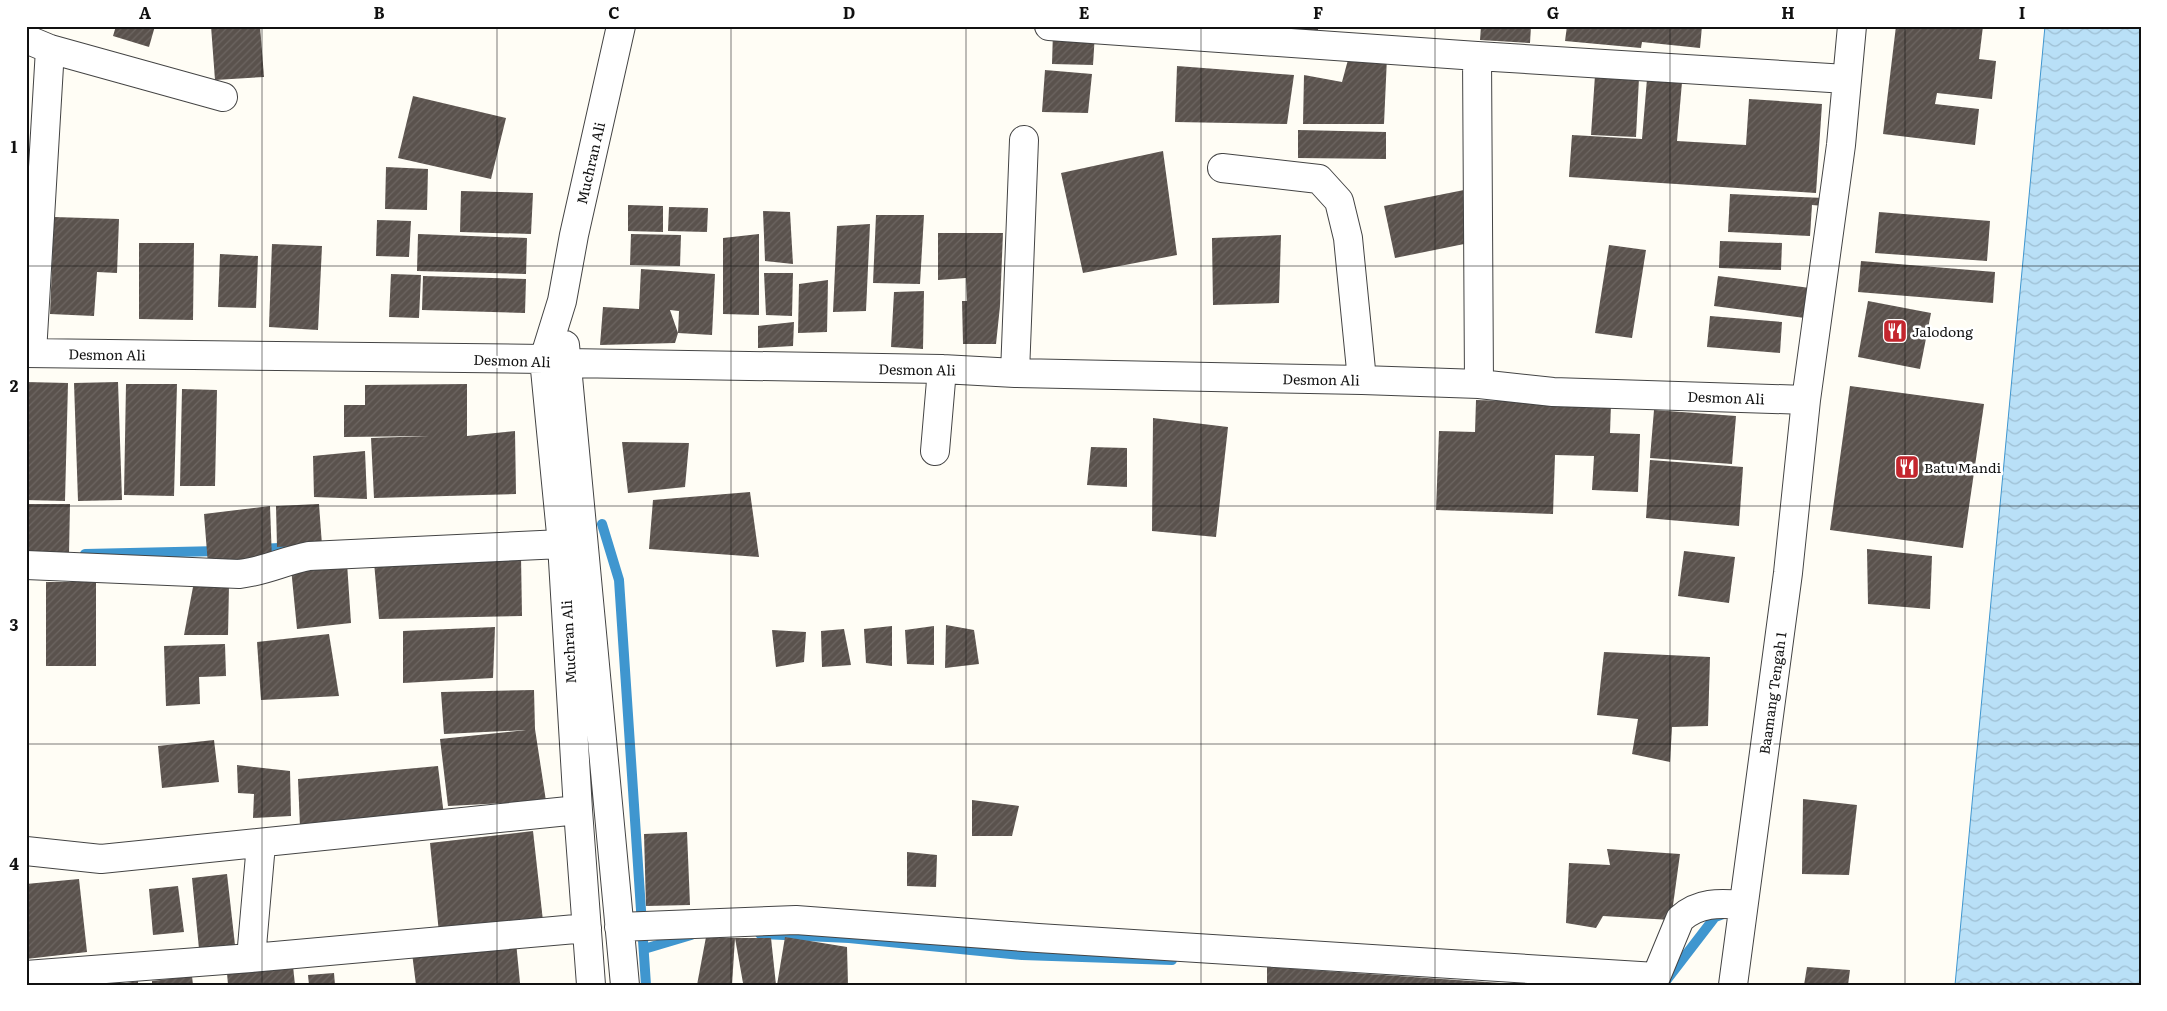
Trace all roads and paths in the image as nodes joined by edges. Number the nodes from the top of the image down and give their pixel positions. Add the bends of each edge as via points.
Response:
1 (621, 26) edge
2 (1049, 26) edge
3 (1852, 26) edge
4 (38, 44) edge
5 (1478, 56) junction
6 (1846, 79) junction
7 (223, 97) dead end
8 (1024, 140) dead end
9 (1222, 168) dead end
10 (29, 353) edge
11 (556, 361) junction
12 (942, 369) junction
13 (1015, 373) junction
14 (1362, 380) junction
15 (1479, 384) junction
16 (1806, 400) junction
17 (935, 451) dead end
18 (562, 544) junction
19 (26, 565) edge
20 (578, 810) junction
21 (261, 844) junction
22 (26, 851) edge
23 (1742, 905) junction
24 (635, 926) junction
25 (587, 928) junction
26 (251, 958) junction
27 (26, 975) edge
28 (591, 985) edge
29 (624, 985) edge
30 (1733, 985) edge

1 - 11 street, Muchran Ali via 574,235 562,301
2 - 5 street
3 - 6 street, Baamang Tengah 1
4 - 7 street
4 - 10 street
5 - 6 street
5 - 15 street
6 - 16 street, Baamang Tengah 1 via 1841,145
8 - 13 street
9 - 14 street via 1320,179 1339,201 1348,238
10 - 11 street, Desmon Ali
11 - 12 street, Desmon Ali
11 - 18 street, Muchran Ali
11 - 24 street, Muchran Ali
12 - 13 street, Desmon Ali
12 - 17 street
13 - 14 street, Desmon Ali
14 - 15 street, Desmon Ali
15 - 16 street, Desmon Ali via 1553,392
16 - 23 street, Baamang Tengah 1 via 1788,573
18 - 19 street via 308,556 259,572 240,574
18 - 20 street, Muchran Ali
20 - 21 street
20 - 25 street, Muchran Ali
21 - 22 street via 102,859
21 - 26 street
23 - 24 street via 1709,904 1688,912 1680,919 1656,978 796,920
23 - 30 street, Baamang Tengah 1
24 - 29 street, Muchran Ali
25 - 26 street
25 - 28 street, Muchran Ali
26 - 27 street

